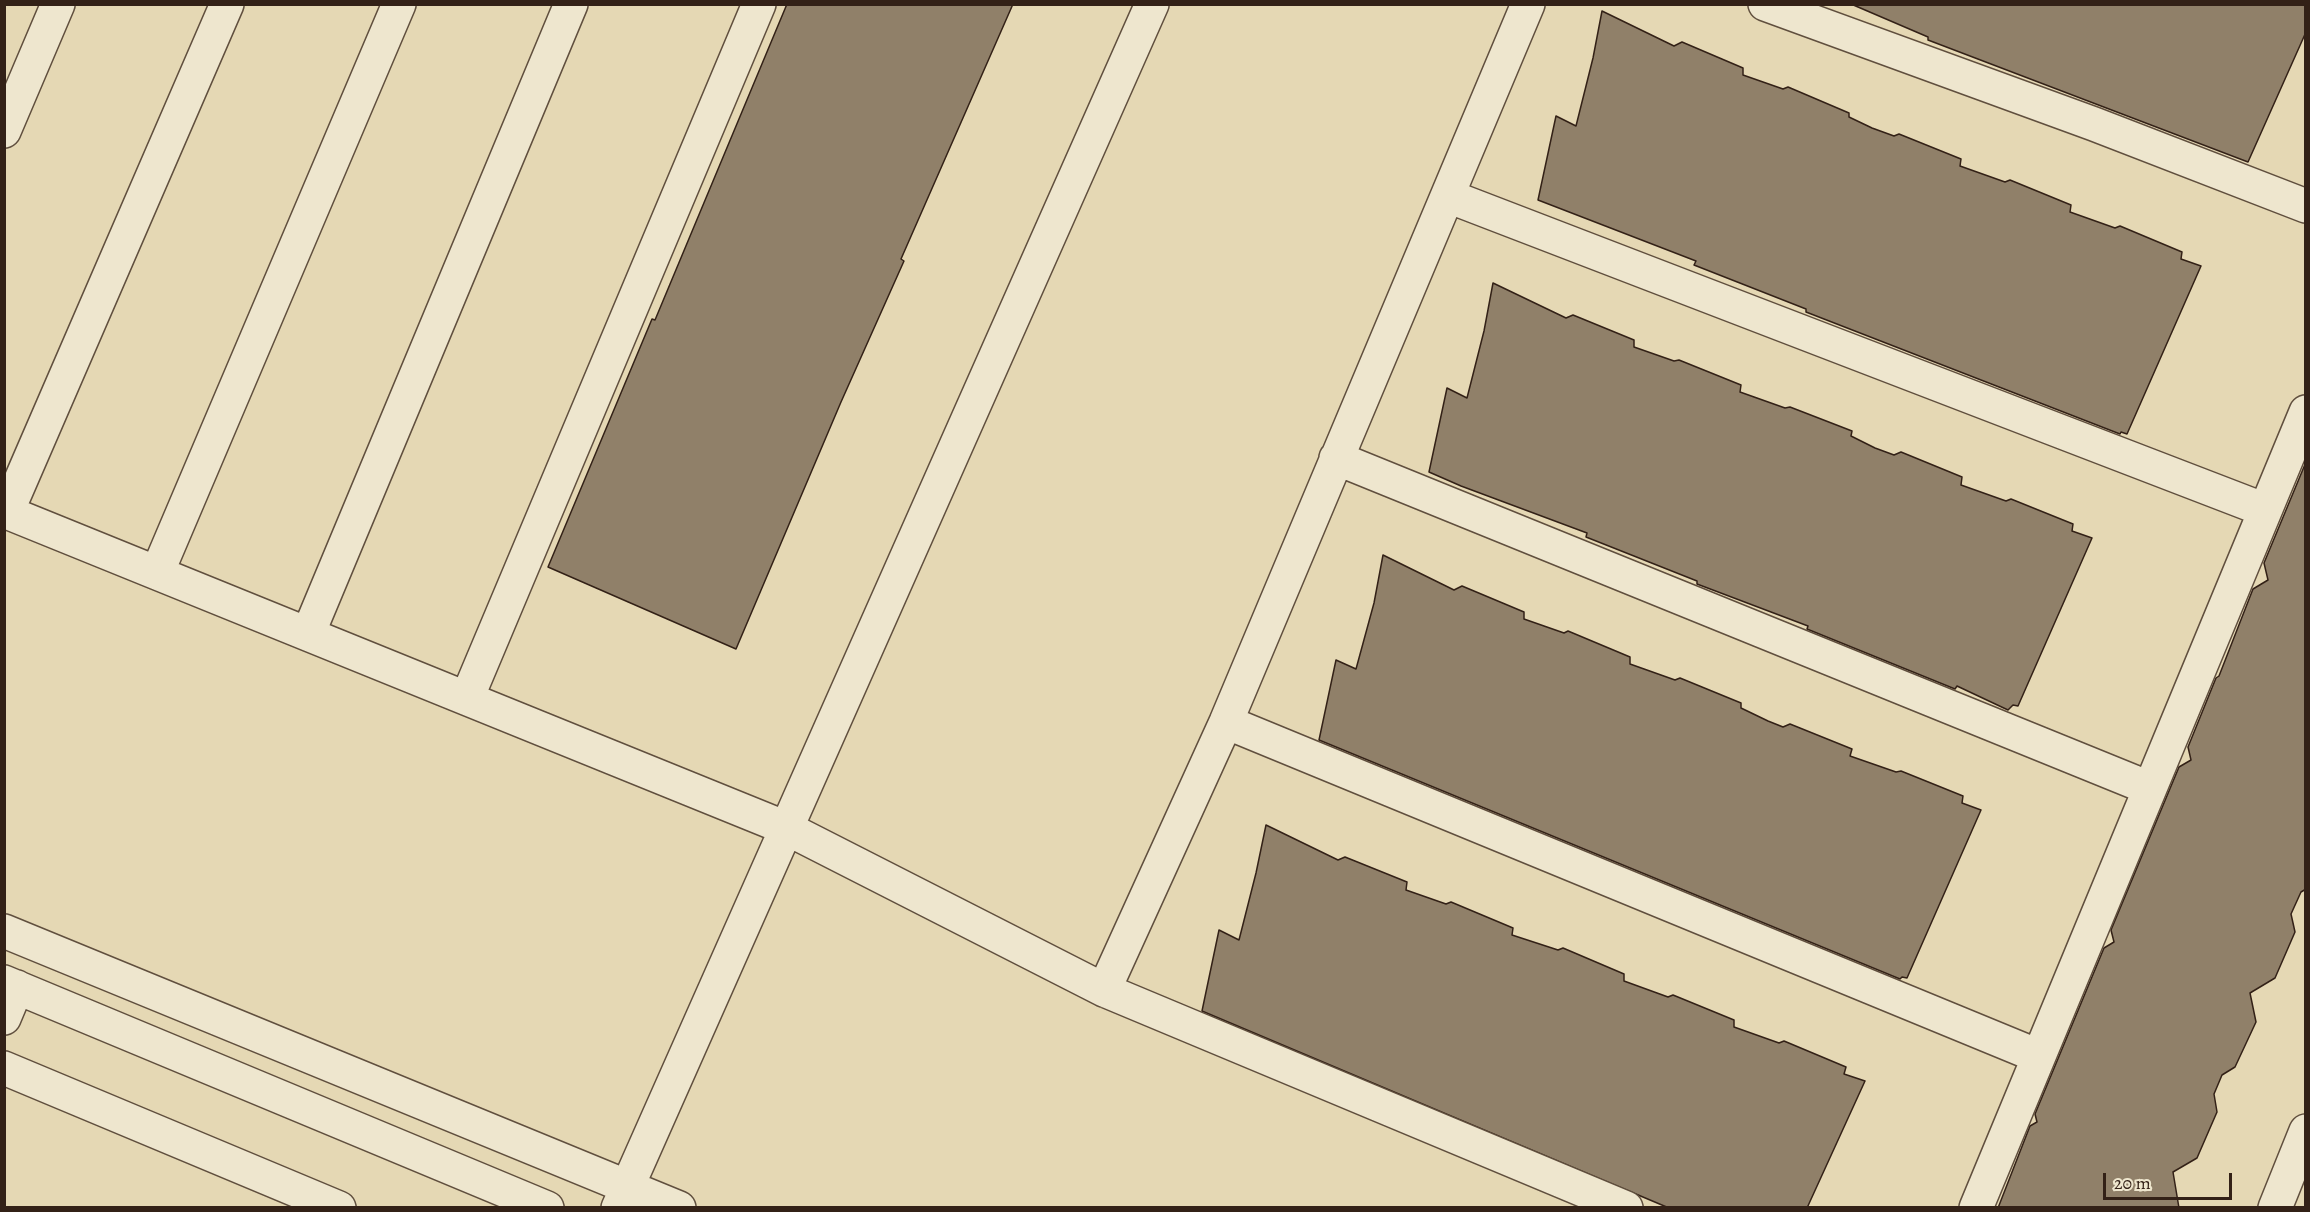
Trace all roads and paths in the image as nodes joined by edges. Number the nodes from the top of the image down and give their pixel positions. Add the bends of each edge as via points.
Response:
1 (58, 4) edge
2 (226, 4) edge
3 (399, 4) edge
4 (571, 4) edge
5 (759, 4) edge
6 (1152, 4) edge
7 (1528, 4) edge
8 (1765, 4) edge
9 (4, 131) edge
10 (1448, 196) junction
11 (2306, 206) edge
12 (2306, 412) edge
13 (1336, 458) junction
14 (2265, 510) junction
15 (6, 511) edge
16 (157, 573) junction
17 (308, 634) junction
18 (467, 698) junction
19 (1226, 722) junction
20 (2149, 788) junction
21 (786, 828) junction
22 (4, 931) edge
23 (11, 984) edge
24 (1104, 990) junction
25 (4, 1018) edge
26 (2038, 1056) junction
27 (4, 1068) edge
28 (2306, 1131) edge
29 (622, 1197) edge
30 (339, 1208) edge
31 (547, 1208) edge
32 (680, 1208) edge
33 (1626, 1208) edge
34 (1976, 1208) edge
35 (2275, 1208) edge

1 - 9 street
2 - 15 street
3 - 16 street
4 - 17 street
5 - 18 street
6 - 21 street
7 - 10 street
8 - 11 street
10 - 13 street
10 - 14 street
12 - 14 street
13 - 19 street
13 - 20 street
14 - 20 street
15 - 16 street
16 - 17 street
17 - 18 street
18 - 21 street
19 - 24 street
19 - 26 street
20 - 26 street
21 - 24 street
21 - 29 street
22 - 29 street
23 - 25 street
23 - 31 street
24 - 33 street
26 - 34 street
27 - 30 street
28 - 35 street
29 - 32 street

